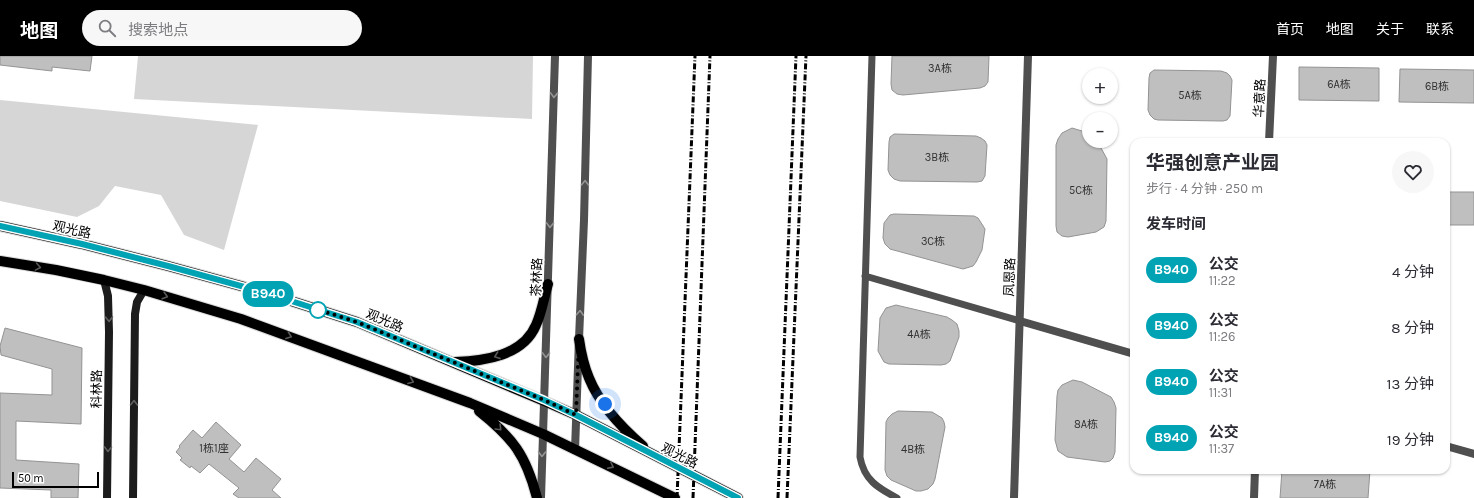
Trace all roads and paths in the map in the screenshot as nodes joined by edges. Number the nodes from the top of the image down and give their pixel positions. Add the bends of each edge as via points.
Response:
1 (555, 56) edge
2 (588, 56) edge
3 (872, 56) edge
4 (1028, 56) edge
5 (1273, 56) edge
6 (1269, 138) edge
7 (0, 226) edge
8 (0, 261) edge
9 (865, 276) junction
10 (104, 280) junction
11 (548, 284) junction
12 (144, 290) junction
13 (1020, 321) junction
14 (579, 339) junction
15 (1130, 353) edge
16 (452, 362) junction
17 (544, 400) junction
18 (470, 403) junction
19 (576, 415) junction
20 (543, 434) junction
21 (1450, 447) edge
22 (575, 450) junction
23 (1474, 454) edge
24 (655, 456) junction
25 (1254, 474) edge
26 (107, 498) edge
27 (133, 498) edge
28 (537, 498) edge
29 (541, 498) edge
30 (675, 498) edge
31 (738, 498) edge
32 (897, 498) edge
33 (1014, 498) edge
34 (1254, 498) edge

1 -> 11 street, 茶林路
14 -> 2 street
3 - 9 lane
4 - 13 street, 凤恩路
5 - 6 street, 华意路
7 - 16 main road, 观光路 via 154,262 263,292 357,322
8 -> 10 main road
9 - 13 lane
9 - 32 lane via 860,457 867,477
10 - 12 main road
10 -> 26 main road, 科林路 via 108,296 109,332
11 -> 16 main road via 536,325 518,347 492,358
11 -> 17 street, 茶林路
12 -> 18 main road via 240,319
27 -> 12 main road via 135,314 137,302
13 - 15 street
13 - 33 street, 凤恩路
14 - 19 street
14 - 24 main road via 590,380 599,396 622,426
16 - 17 main road, 观光路
17 - 19 main road, 观光路
17 - 20 street, 茶林路
18 - 20 main road
18 -> 28 main road via 510,438 523,457 532,477
19 - 22 street
19 - 24 main road, 观光路
20 - 22 main road
20 -> 29 street, 茶林路
21 - 23 street
22 -> 30 main road
24 - 31 main road, 观光路
25 - 34 street

